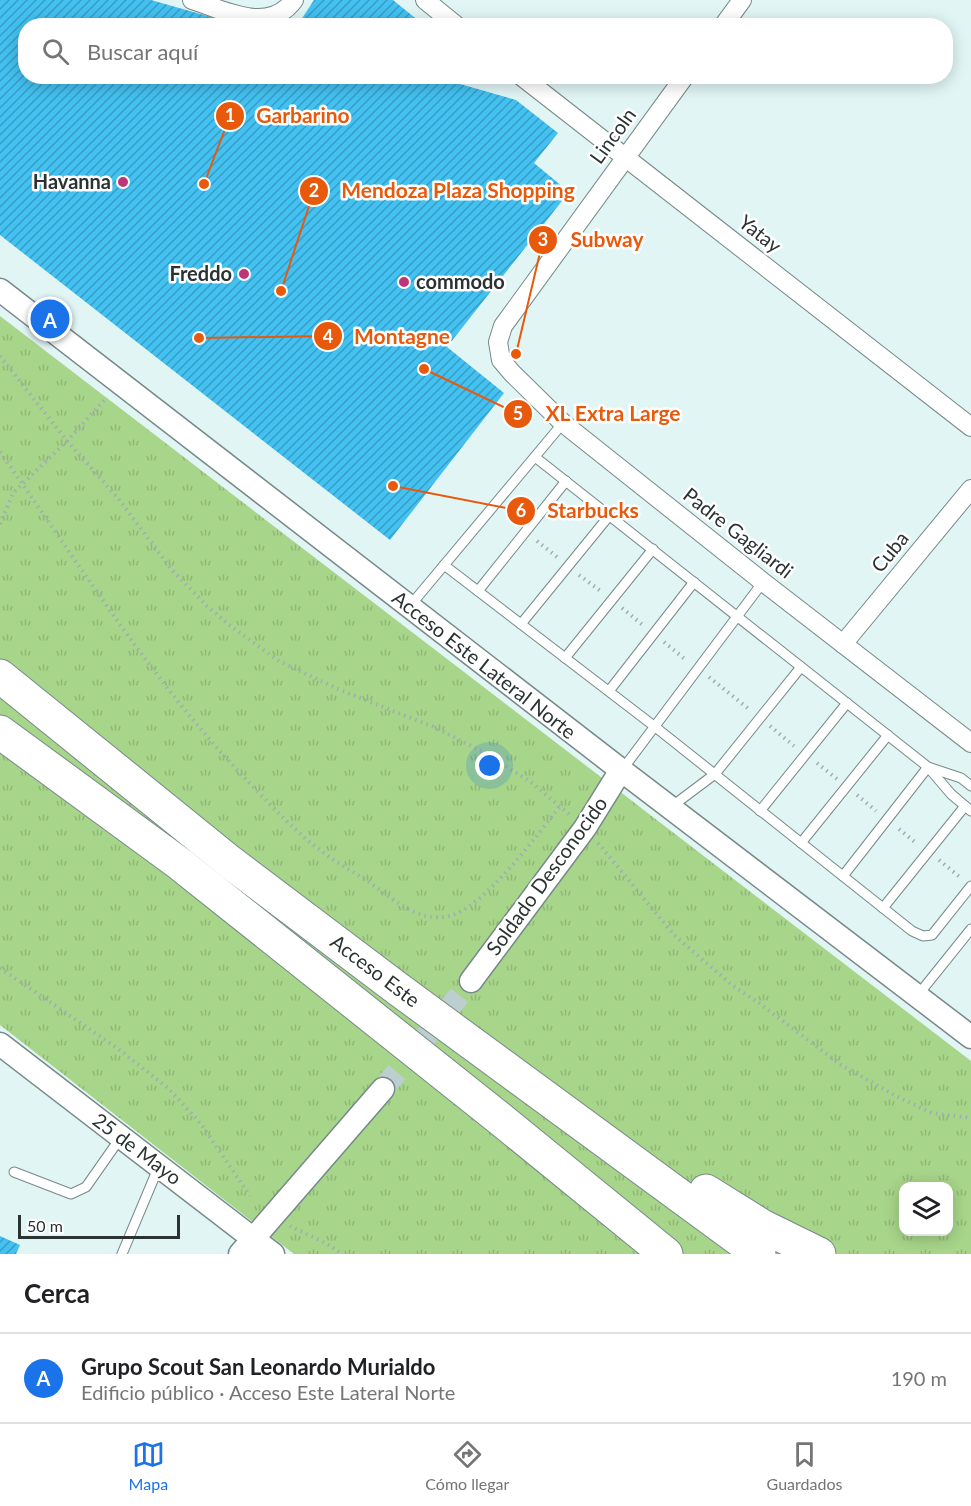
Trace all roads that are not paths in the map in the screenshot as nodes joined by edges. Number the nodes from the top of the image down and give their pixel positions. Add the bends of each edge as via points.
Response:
1 (192, 0) edge
2 (294, 0) edge
3 (425, 0) edge
4 (739, 1) edge
5 (253, 18) edge
6 (269, 18) edge
7 (447, 18) edge
8 (728, 18) edge
9 (531, 84) edge
10 (679, 84) edge
11 (624, 158) junction
12 (0, 290) edge
13 (498, 342) joint
14 (564, 423) junction
15 (971, 427) edge
16 (535, 457) junction
17 (566, 481) junction
18 (971, 489) edge
19 (609, 516) junction
20 (653, 549) junction
21 (444, 565) junction
22 (694, 582) junction
23 (763, 582) junction
24 (478, 591) junction
25 (409, 608) junction
26 (738, 615) junction
27 (521, 624) junction
28 (843, 644) junction
29 (0, 658) edge
30 (565, 658) junction
31 (801, 667) junction
32 (0, 676) edge
33 (609, 691) junction
34 (848, 703) junction
35 (654, 726) junction
36 (0, 732) edge
37 (888, 735) junction
38 (971, 742) edge
39 (0, 746) edge
40 (104, 759) junction
41 (928, 767) junction
42 (621, 770) junction
43 (715, 774) junction
44 (971, 786) edge
45 (670, 808) junction
46 (968, 809) edge
47 (760, 811) junction
48 (801, 843) junction
49 (180, 864) junction
50 (843, 876) junction
51 (971, 886) edge
52 (883, 908) junction
53 (971, 929) edge
54 (471, 981) tunnel mouth
55 (917, 996) junction
56 (971, 1037) edge
57 (0, 1044) edge
58 (507, 1068) junction
59 (383, 1089) tunnel mouth
60 (499, 1118) junction
61 (121, 1137) junction
62 (159, 1166) junction
63 (14, 1172) dead end
64 (247, 1246) edge
65 (122, 1254) edge
66 (273, 1254) edge
67 (636, 1254) edge
68 (666, 1254) edge
69 (759, 1254) edge
70 (819, 1254) edge

1 - 5 street
2 - 6 street
3 - 7 street
4 - 8 street
9 - 11 street, Yatay
10 - 11 street, Lincoln
11 - 13 street, Lincoln via 503,326
11 - 15 street, Yatay
12 - 25 street, Acceso Este Lateral Norte
13 - 14 street, Padre Gagliardi via 501,360
14 - 16 lane
14 - 23 street, Padre Gagliardi
16 - 17 lane
16 - 21 lane
17 - 19 lane
17 - 24 lane
18 - 28 street, Cuba
19 - 20 lane
19 - 27 lane
20 - 22 lane
20 - 30 lane
21 - 24 lane
21 - 25 lane
22 - 26 lane
22 - 33 lane
23 - 26 lane
23 - 28 street, Padre Gagliardi
24 - 27 lane
25 - 42 street, Acceso Este Lateral Norte
26 - 31 lane
26 - 35 lane
27 - 30 lane
28 - 38 street, Padre Gagliardi
29 - 40 highway
30 - 33 lane
31 - 34 lane
31 - 43 lane
32 - 40 highway, Acceso Este
33 - 35 lane
34 - 37 lane
34 - 47 lane
35 - 42 lane
35 - 43 lane
36 - 49 highway, Acceso Este
37 - 41 lane
37 - 48 lane
39 - 49 highway
40 - 58 highway, Acceso Este via 230,862
41 - 44 lane via 961,778
41 - 46 lane
41 - 50 lane
42 - 45 street, Acceso Este Lateral Norte
42 - 54 street, Soldado Desconocido via 585,828
43 - 45 lane
43 - 47 lane
45 - 55 street, Acceso Este Lateral Norte
46 - 52 lane
47 - 48 lane
48 - 50 lane
49 - 60 highway, Acceso Este
50 - 52 lane
51 - 52 lane via 932,935 912,931
53 - 55 lane
55 - 56 street, Acceso Este Lateral Norte
57 - 61 street, 25 de Mayo
58 - 69 highway, Acceso Este
58 - 70 highway via 762,1226
59 - 64 street
60 - 67 highway
60 - 68 highway, Acceso Este
61 - 62 street, 25 de Mayo
61 - 63 lane via 86,1187 71,1194
62 - 64 street, 25 de Mayo
62 - 65 lane
64 - 66 street, 25 de Mayo

